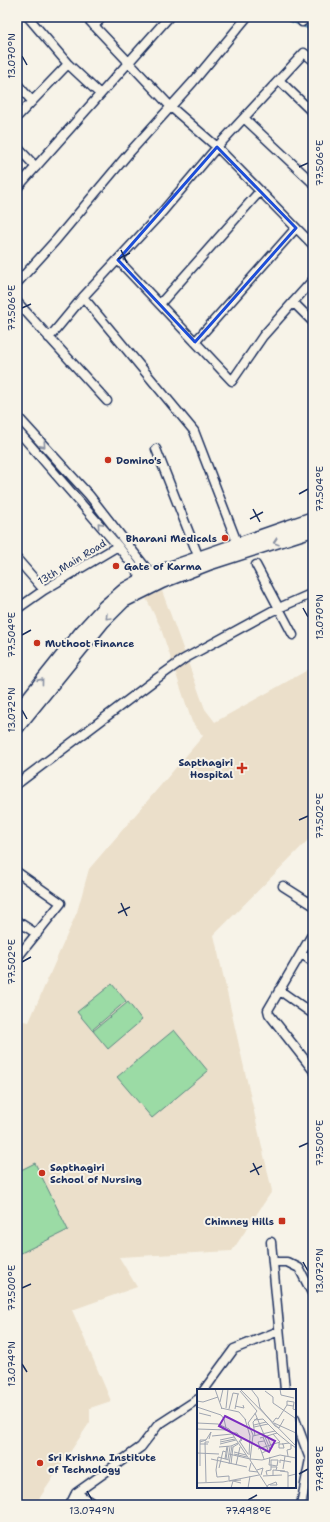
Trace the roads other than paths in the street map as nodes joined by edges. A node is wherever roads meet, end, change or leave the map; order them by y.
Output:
1 (28, 17) edge
2 (86, 17) edge
3 (102, 17) edge
4 (168, 17) edge
5 (247, 17) edge
6 (94, 26) junction
7 (313, 60) edge
8 (128, 62) junction
9 (68, 64) junction
10 (279, 80) junction
11 (17, 84) edge
12 (100, 94) junction
13 (32, 101) junction
14 (171, 107) junction
15 (313, 113) edge
16 (17, 117) edge
17 (244, 118) junction
18 (17, 147) edge
19 (217, 147) junction
20 (36, 167) junction
21 (313, 183) edge
22 (17, 188) edge
23 (260, 191) junction
24 (296, 228) junction
25 (313, 245) edge
26 (118, 260) junction
27 (313, 280) edge
28 (17, 283) edge
29 (83, 297) junction
30 (17, 302) edge
31 (293, 302) junction
32 (160, 304) junction
33 (313, 322) edge
34 (49, 338) junction
35 (195, 342) junction
36 (107, 401) dead end
37 (17, 416) edge
38 (17, 430) edge
39 (156, 449) dead end
40 (313, 518) edge
41 (313, 530) edge
42 (238, 545) junction
43 (118, 546) junction
44 (199, 558) junction
45 (17, 559) edge
46 (256, 565) dead end
47 (150, 582) junction
48 (44, 590) junction
49 (313, 593) edge
50 (17, 609) edge
51 (278, 609) junction
52 (292, 635) dead end
53 (17, 712) edge
54 (17, 728) edge
55 (17, 784) edge
56 (17, 872) edge
57 (282, 886) dead end
58 (313, 905) edge
59 (17, 921) edge
60 (313, 933) edge
61 (37, 934) junction
62 (302, 954) junction
63 (17, 958) edge
64 (313, 962) edge
65 (279, 990) junction
66 (313, 1014) edge
67 (313, 1070) edge
68 (271, 1242) dead end
69 (273, 1262) junction
70 (313, 1295) edge
71 (279, 1331) junction
72 (205, 1389) edge
73 (285, 1389) edge
74 (197, 1400) edge
75 (296, 1422) edge
76 (76, 1493) junction
77 (70, 1505) edge
78 (95, 1505) edge
79 (302, 1505) edge

1 - 9 street
2 - 6 street
3 - 6 street
4 - 8 street
5 - 14 street
6 - 8 street
7 - 10 street
8 - 12 street
8 - 14 street
9 - 12 street
9 - 13 street
10 - 15 street
10 - 17 street
11 - 13 street
12 - 20 street
13 - 16 street
14 - 19 street
14 - 28 street
17 - 19 street
17 - 21 street
18 - 20 street
19 - 23 street
19 - 26 street
20 - 22 street
23 - 24 street
23 - 32 street
24 - 25 street
24 - 35 street
26 - 29 street
26 - 32 street
27 - 31 street
29 - 34 street
29 - 42 street
30 - 34 street
31 - 33 street
31 - 35 street
32 - 35 street
34 - 36 street
37 -> 47 street
43 -> 38 street
39 - 44 street
40 - 42 main road
41 -> 47 main road
42 - 44 main road
43 - 47 street
43 - 48 street, 13th Main Road
44 - 47 main road
45 - 48 street
46 - 51 street
53 -> 47 main road
47 -> 54 main road
48 - 50 street, 13th Main Road
49 - 51 street
51 - 52 street
51 - 55 street
56 - 61 street
57 - 58 street
59 - 61 street
60 - 62 street
61 - 63 street
62 - 64 street
62 - 65 street
65 - 66 street
65 - 67 street
68 - 69 street
69 - 70 street
69 - 71 street
71 - 72 street
71 - 73 street
74 - 76 street
75 - 79 street
76 - 77 street
76 - 78 street

